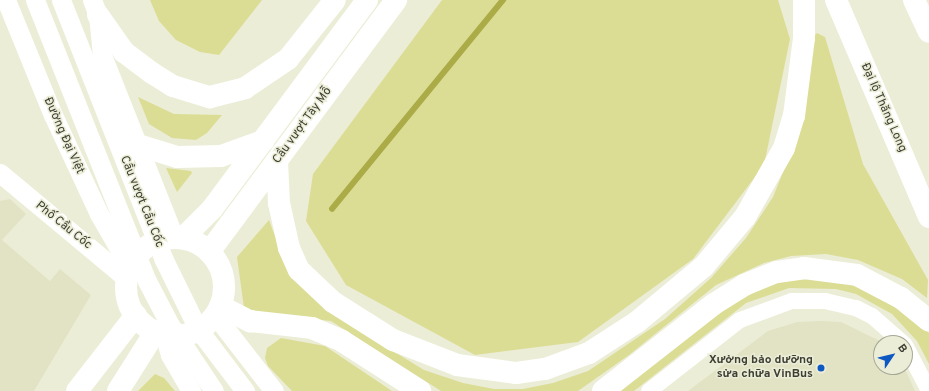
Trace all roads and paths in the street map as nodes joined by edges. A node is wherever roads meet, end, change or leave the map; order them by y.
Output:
1 (6, 0) edge
2 (35, 0) edge
3 (61, 0) edge
4 (335, 0) edge
5 (367, 0) edge
6 (396, 0) edge
7 (804, 0) edge
8 (836, 0) edge
9 (914, 0) edge
10 (95, 8) edge
11 (929, 32) edge
12 (263, 141) junction
13 (138, 145) junction
14 (277, 161) junction
15 (0, 173) edge
16 (929, 217) edge
17 (179, 238) junction
18 (209, 252) junction
19 (128, 274) junction
20 (217, 311) junction
21 (136, 315) junction
22 (929, 321) edge
23 (160, 333) junction
24 (894, 335) edge
25 (913, 361) edge
26 (929, 390) edge
27 (77, 391) edge
28 (118, 391) edge
29 (191, 391) edge
30 (214, 391) edge
31 (244, 391) edge
32 (274, 391) edge
33 (420, 391) edge
34 (603, 391) edge
35 (649, 391) edge

1 - 19 street, Đường Đại Việt
2 - 30 street, Cầu vượt Cầu Cốc
3 - 31 street, Cầu vượt Cầu Cốc
4 - 10 main road
5 - 12 main road, Cầu vượt Tây Mỗ
6 - 14 main road, Cầu vượt Tây Mỗ
7 - 14 main road
8 - 16 main road, Đại lộ Thăng Long
9 - 11 main road
10 - 13 street
12 - 13 main road
12 - 17 main road, Cầu vượt Tây Mỗ
13 - 17 street
14 - 18 main road, Cầu vượt Tây Mỗ
15 - 19 street, Phố Cầu Cốc
17 - 18 main road
17 - 19 main road
18 - 20 main road
19 - 21 main road
20 - 23 main road
20 - 32 street
20 - 33 main road
21 - 23 main road
21 - 27 main road
22 - 34 main road
23 - 28 main road
23 - 29 street
24 - 35 street
25 - 26 street

